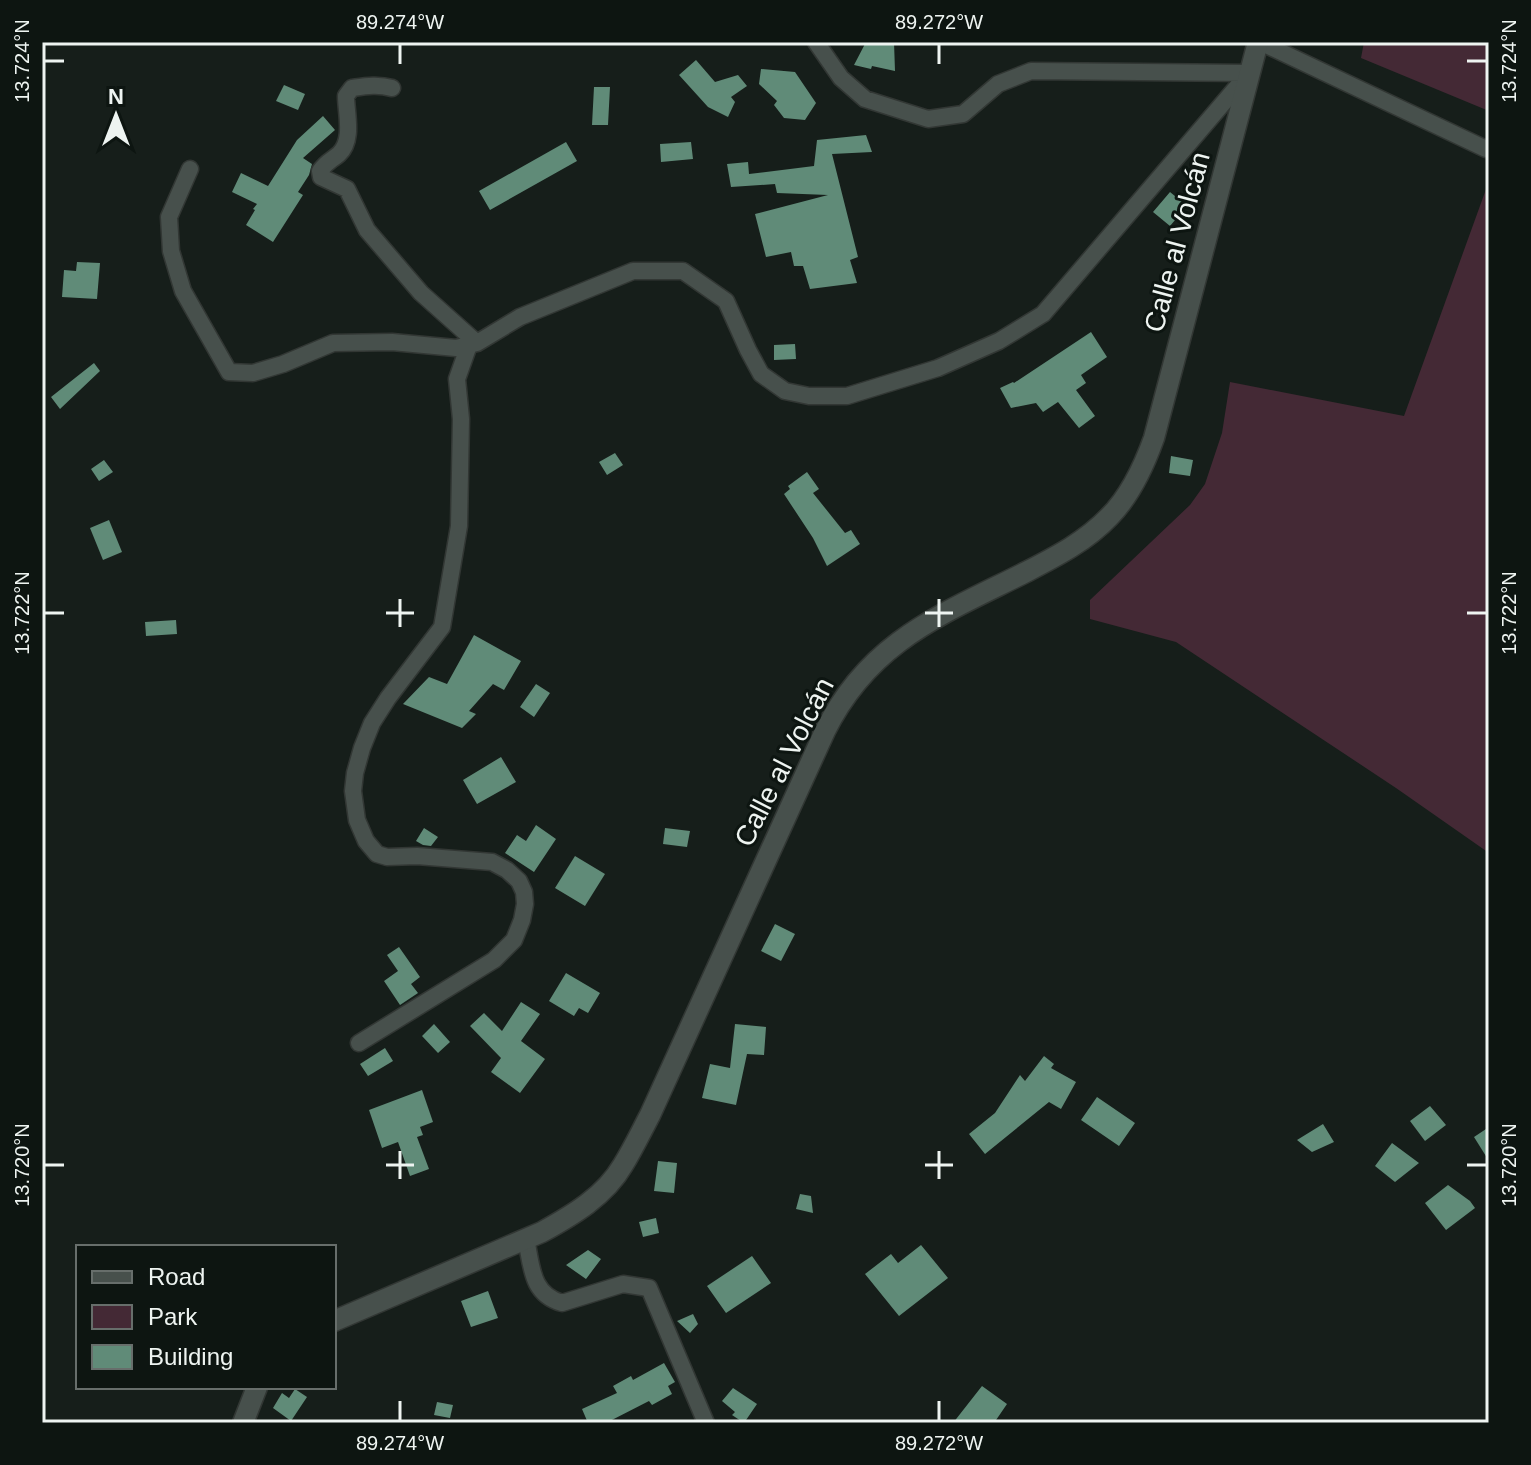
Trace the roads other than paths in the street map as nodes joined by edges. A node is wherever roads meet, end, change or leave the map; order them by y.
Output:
1 (816, 42) edge
2 (1259, 42) edge
3 (1249, 73) junction
4 (392, 88) dead end
5 (1486, 149) dead end
6 (190, 169) dead end
7 (473, 344) junction
8 (359, 1043) dead end
9 (526, 1239) junction
10 (336, 1320) edge
11 (256, 1389) edge
12 (243, 1423) edge
13 (706, 1423) edge

1 - 3 street
2 - 3 street, Calle al Volcán
2 - 5 street
3 - 7 street
3 - 9 street, Calle al Volcán
4 - 7 street
6 - 7 street
7 - 8 street
9 - 10 street, Calle al Volcán
9 - 13 street
11 - 12 street

